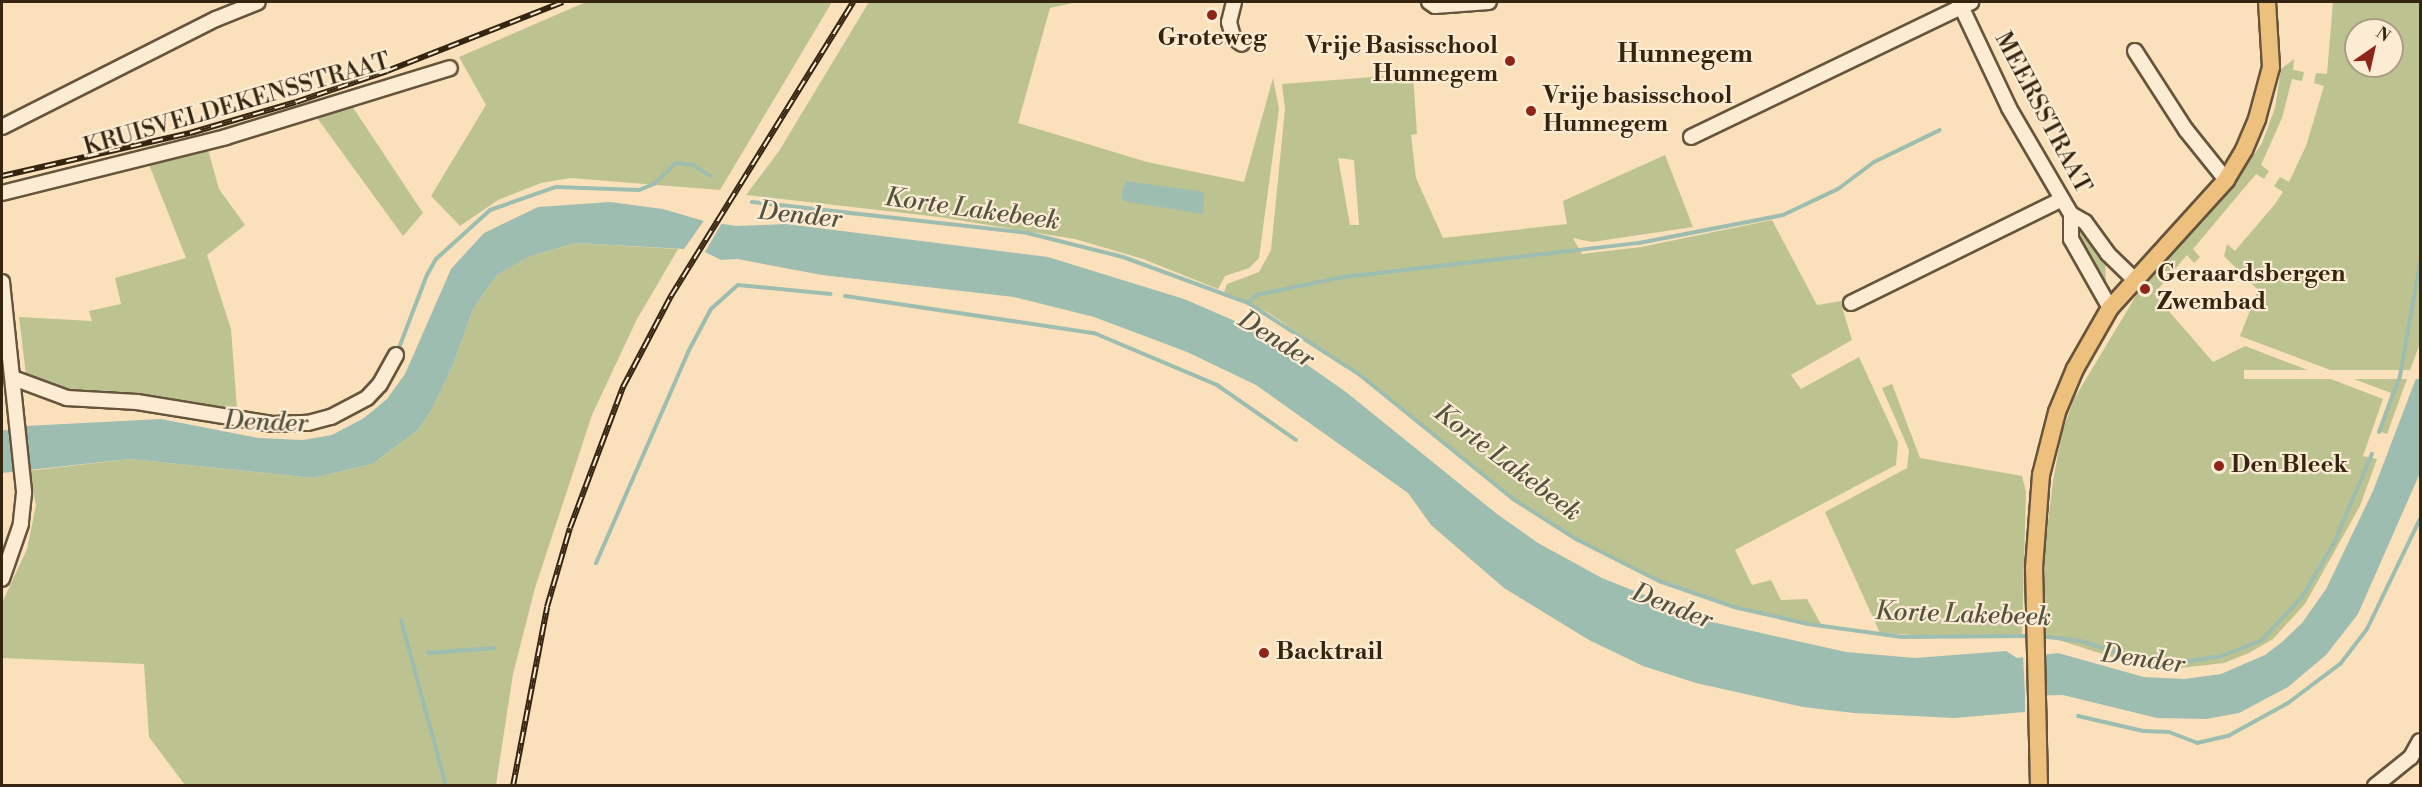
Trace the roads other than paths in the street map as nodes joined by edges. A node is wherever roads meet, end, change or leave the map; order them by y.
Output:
1 (258, 2) edge
2 (1234, 2) edge
3 (1489, 2) edge
4 (2267, 2) edge
5 (1430, 3) edge
6 (1964, 3) edge
7 (1242, 44) dead end
8 (2135, 51) dead end
9 (450, 68) dead end
10 (2, 127) edge
11 (1691, 137) dead end
12 (2226, 180) junction
13 (2, 193) edge
14 (2062, 199) junction
15 (2071, 214) junction
16 (2134, 279) junction
17 (2, 282) edge
18 (1851, 303) dead end
19 (2110, 308) junction
20 (396, 355) dead end
21 (13, 378) junction
22 (2, 579) edge
23 (2421, 741) edge
24 (2416, 762) edge
25 (2039, 786) edge
26 (2375, 786) edge

1 - 10 street
2 - 7 street
3 - 5 street
4 - 12 main road
6 - 11 street
6 - 14 street, MEERSSTRAAT
8 - 12 street
9 - 13 street, KRUISVELDEKENSSTRAAT
12 - 16 main road
14 - 15 street, MEERSSTRAAT
14 - 18 street
15 - 16 street, MEERSSTRAAT
15 - 19 street, MEERSSTRAAT
16 - 19 main road
17 - 21 street
19 - 25 main road
20 - 21 street
21 - 22 street
23 - 24 street
24 - 26 street

